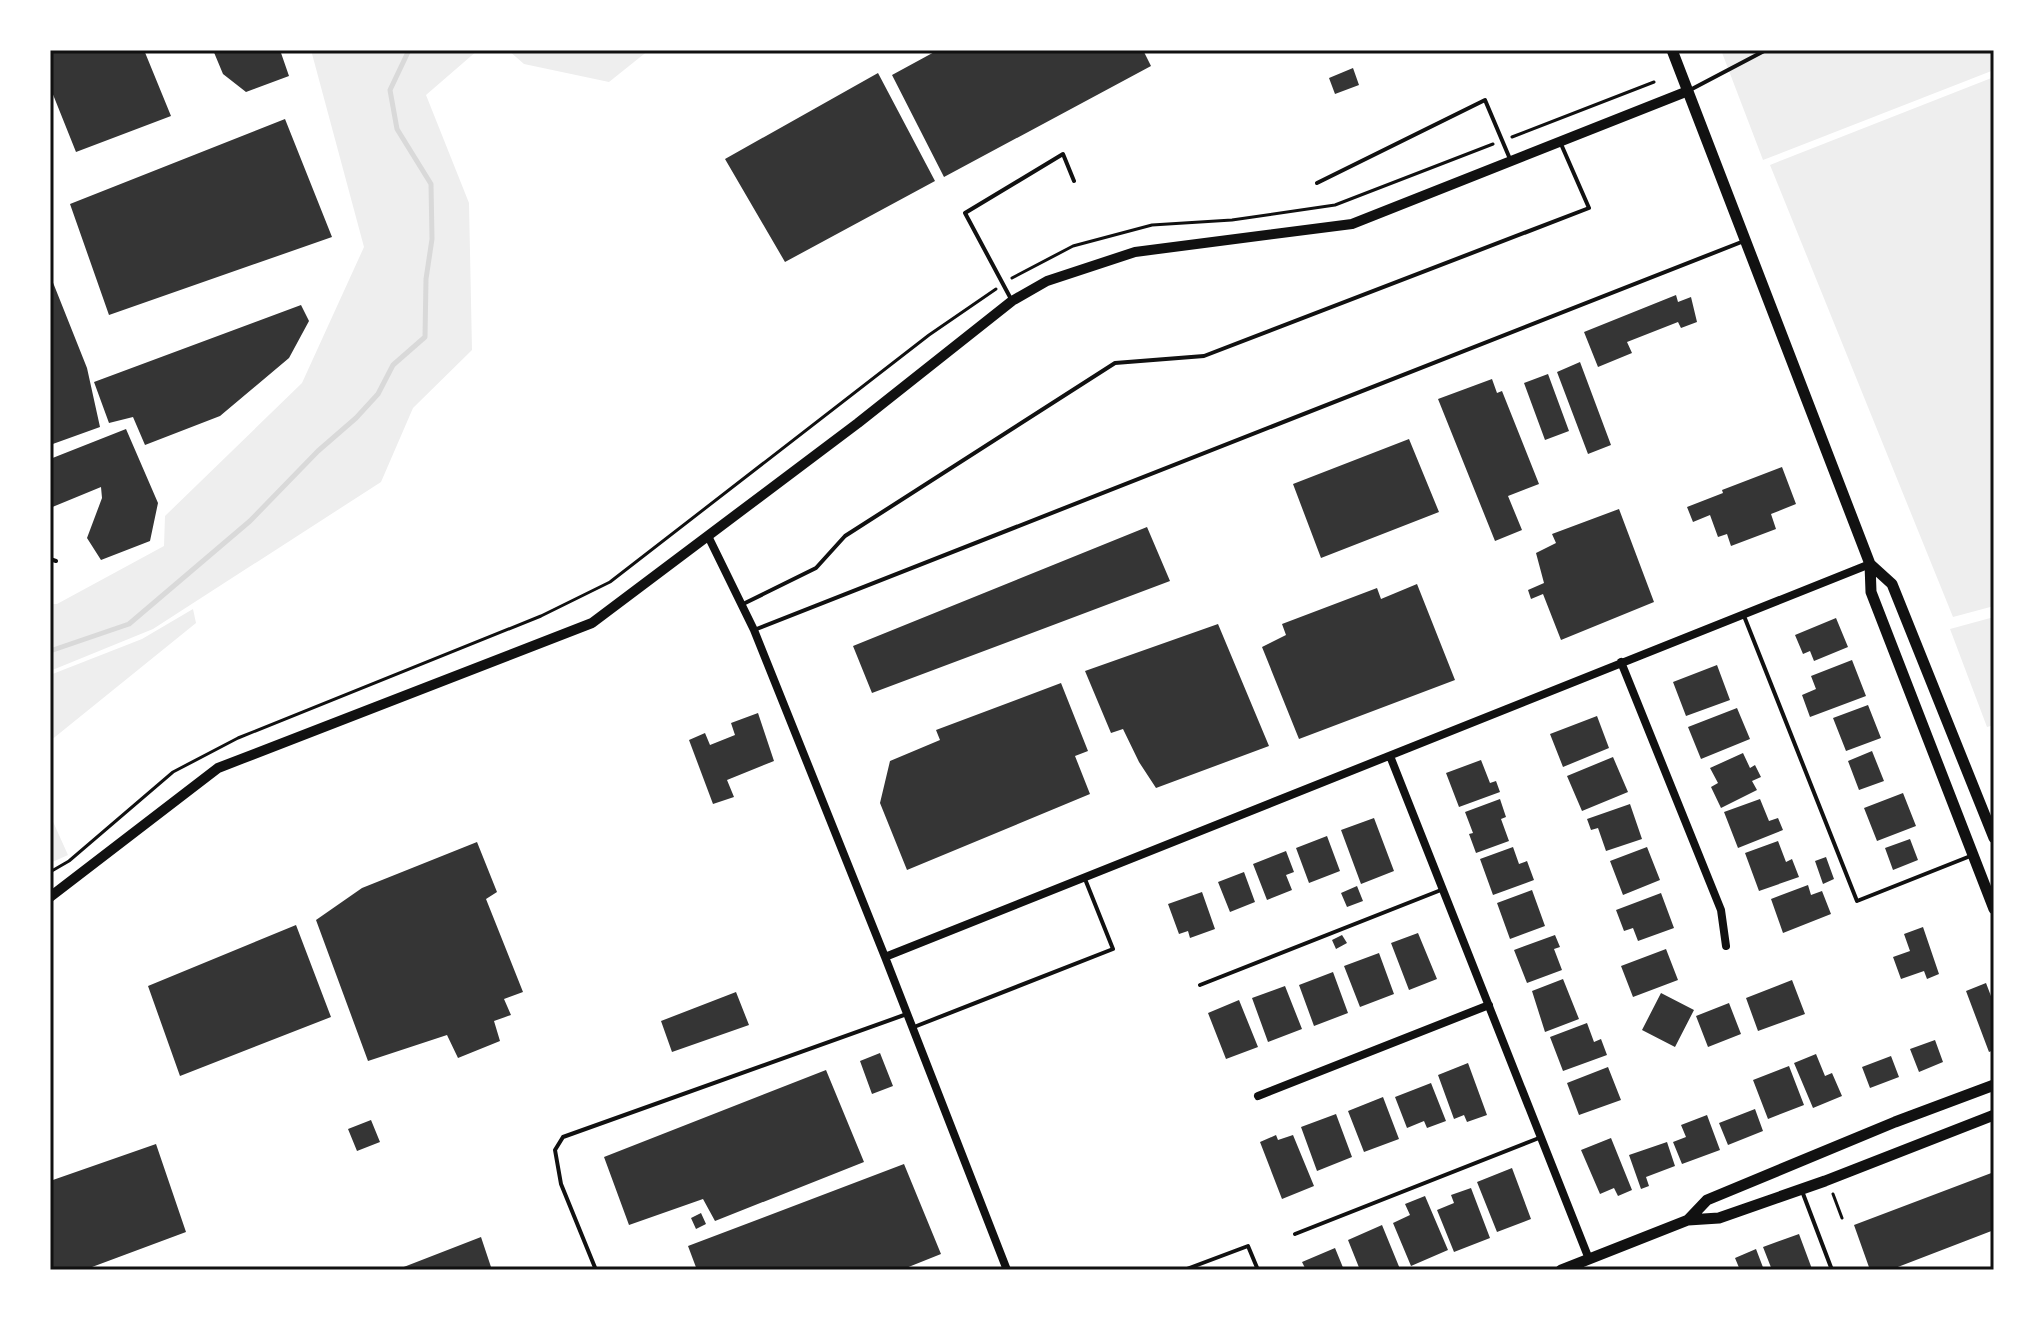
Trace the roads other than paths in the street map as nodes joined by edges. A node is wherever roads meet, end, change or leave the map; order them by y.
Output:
1 (1672, 50) edge
2 (1766, 50) edge
3 (1688, 91) junction
4 (1560, 142) junction
5 (1510, 161) junction
6 (1074, 181) dead end
7 (1317, 183) dead end
8 (1746, 240) junction
9 (1012, 301) junction
10 (708, 536) junction
11 (1870, 564) junction
12 (741, 605) junction
13 (1743, 614) junction
14 (754, 630) junction
15 (1621, 662) junction
16 (1390, 756) junction
17 (1991, 820) edge
18 (1994, 838) edge
19 (1973, 855) junction
20 (1085, 879) junction
21 (1443, 889) junction
22 (50, 897) edge
23 (1994, 909) edge
24 (1726, 946) dead end
25 (885, 957) junction
26 (1200, 985) dead end
27 (1489, 1005) junction
28 (907, 1014) junction
29 (912, 1028) junction
30 (1994, 1085) edge
31 (1258, 1096) dead end
32 (1994, 1115) edge
33 (1541, 1137) junction
34 (1801, 1188) junction
35 (1688, 1220) junction
36 (1295, 1234) dead end
37 (1589, 1259) junction
38 (596, 1270) edge
39 (1007, 1270) edge
40 (1184, 1270) edge
41 (1258, 1270) edge
42 (1561, 1270) edge
43 (1832, 1270) edge

1 - 3 main road
2 - 3 lane
3 - 4 street
3 - 8 main road
4 - 5 street
4 - 12 lane
5 - 7 lane
5 - 9 street
6 - 9 lane
8 - 11 main road
8 - 14 lane
9 - 10 street
10 - 12 street
10 - 22 street
11 - 13 street
11 - 17 main road
11 - 19 main road
12 - 14 street
13 - 15 street
13 - 19 lane
14 - 25 street
15 - 16 street
15 - 24 street
16 - 20 street
16 - 21 street
17 - 18 main road
19 - 23 main road
20 - 25 street
20 - 29 lane
21 - 26 lane
21 - 27 street
25 - 28 street
27 - 31 street
27 - 33 street
28 - 29 street
28 - 38 lane
29 - 39 street
30 - 35 main road
32 - 34 main road
33 - 36 lane
33 - 37 street
34 - 35 main road
34 - 43 lane
35 - 37 main road
37 - 42 main road
40 - 41 lane

